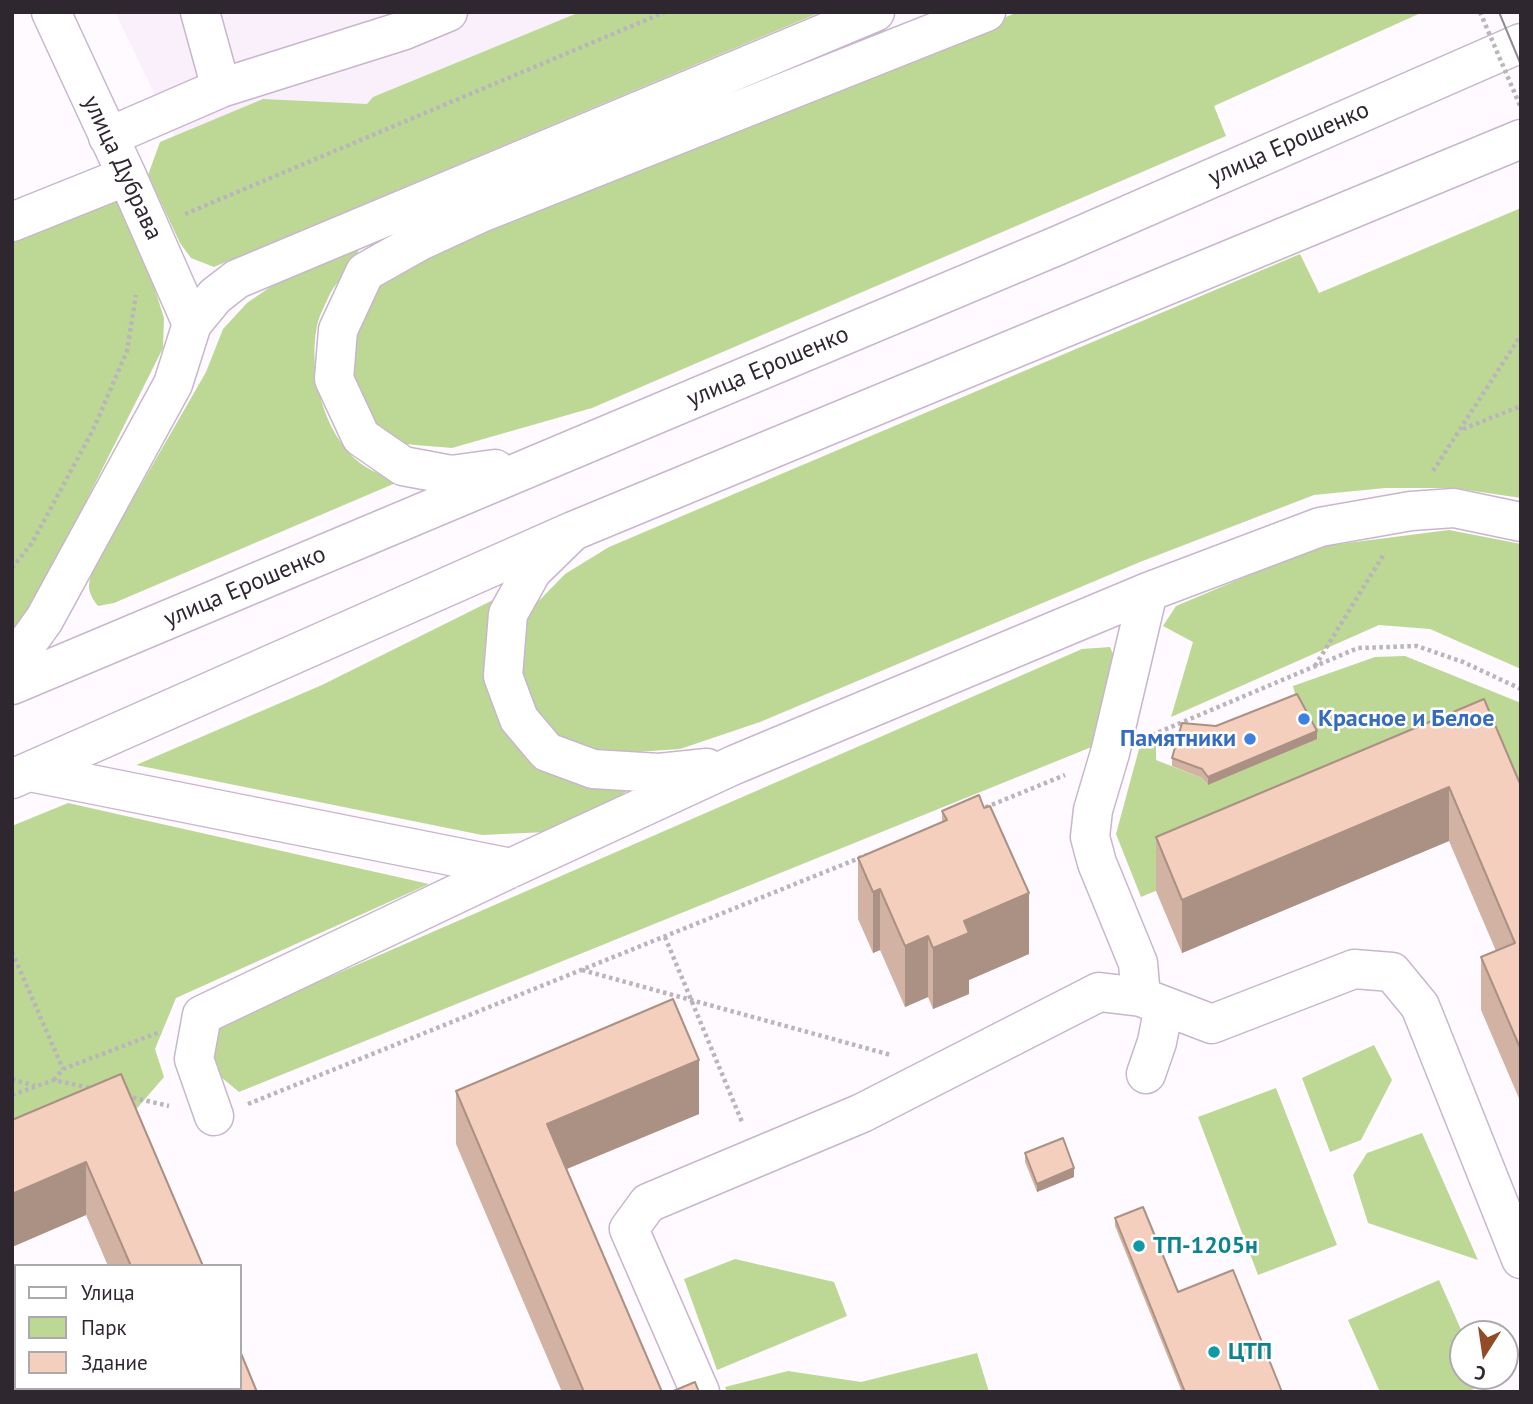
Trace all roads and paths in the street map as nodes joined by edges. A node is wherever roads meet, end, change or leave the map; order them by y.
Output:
1 (51, 12) edge
2 (200, 12) edge
3 (448, 12) edge
4 (875, 12) edge
5 (986, 12) edge
6 (1480, 12) edge
7 (1521, 43) edge
8 (221, 88) junction
9 (1521, 108) edge
10 (108, 137) junction
11 (1521, 139) edge
12 (127, 176) junction
13 (12, 222) edge
14 (192, 324) junction
15 (1521, 406) edge
16 (1462, 429) dead end
17 (542, 462) junction
18 (1521, 522) edge
19 (573, 531) junction
20 (1148, 592) junction
21 (12, 664) edge
22 (12, 685) edge
23 (1521, 689) edge
24 (1110, 753) junction
25 (734, 765) junction
26 (21, 775) edge
27 (970, 814) edge
28 (868, 855) edge
29 (511, 868) junction
30 (665, 936) junction
31 (12, 952) edge
32 (15, 965) edge
33 (581, 970) junction
34 (691, 1000) junction
35 (1152, 1001) junction
36 (202, 1015) junction
37 (901, 1058) dead end
38 (63, 1069) junction
39 (1146, 1074) dead end
40 (12, 1079) edge
41 (54, 1080) junction
42 (36, 1086) junction
43 (107, 1092) edge
44 (12, 1095) edge
45 (121, 1095) edge
46 (214, 1116) junction
47 (746, 1133) dead end
48 (1521, 1259) edge
49 (700, 1392) edge

1 - 10 main road, улица Дубрава
2 - 8 main road
3 - 8 main road
4 - 14 main road
5 - 17 main road
6 - 9 path, bridge
7 - 17 main road, улица Ерошенко
8 - 10 main road
10 - 12 main road, улица Дубрава
11 - 19 main road
12 - 13 main road
12 - 14 main road, улица Дубрава
14 - 21 main road
15 - 16 path
17 - 22 main road, улица Ерошенко
18 - 20 main road
19 - 25 main road
19 - 26 main road
20 - 24 main road
20 - 25 main road
23 - 24 path
24 - 27 path
24 - 35 main road
25 - 29 main road
26 - 29 main road
28 - 30 path
29 - 36 main road
30 - 33 path
30 - 34 path
31 - 32 path
32 - 38 path
33 - 34 path
33 - 46 path
34 - 37 path
34 - 47 path
35 - 39 main road
35 - 48 main road
35 - 49 main road
36 - 38 path
36 - 46 main road
38 - 41 path
40 - 42 path
41 - 42 path
41 - 43 path
42 - 44 path
45 - 46 path

